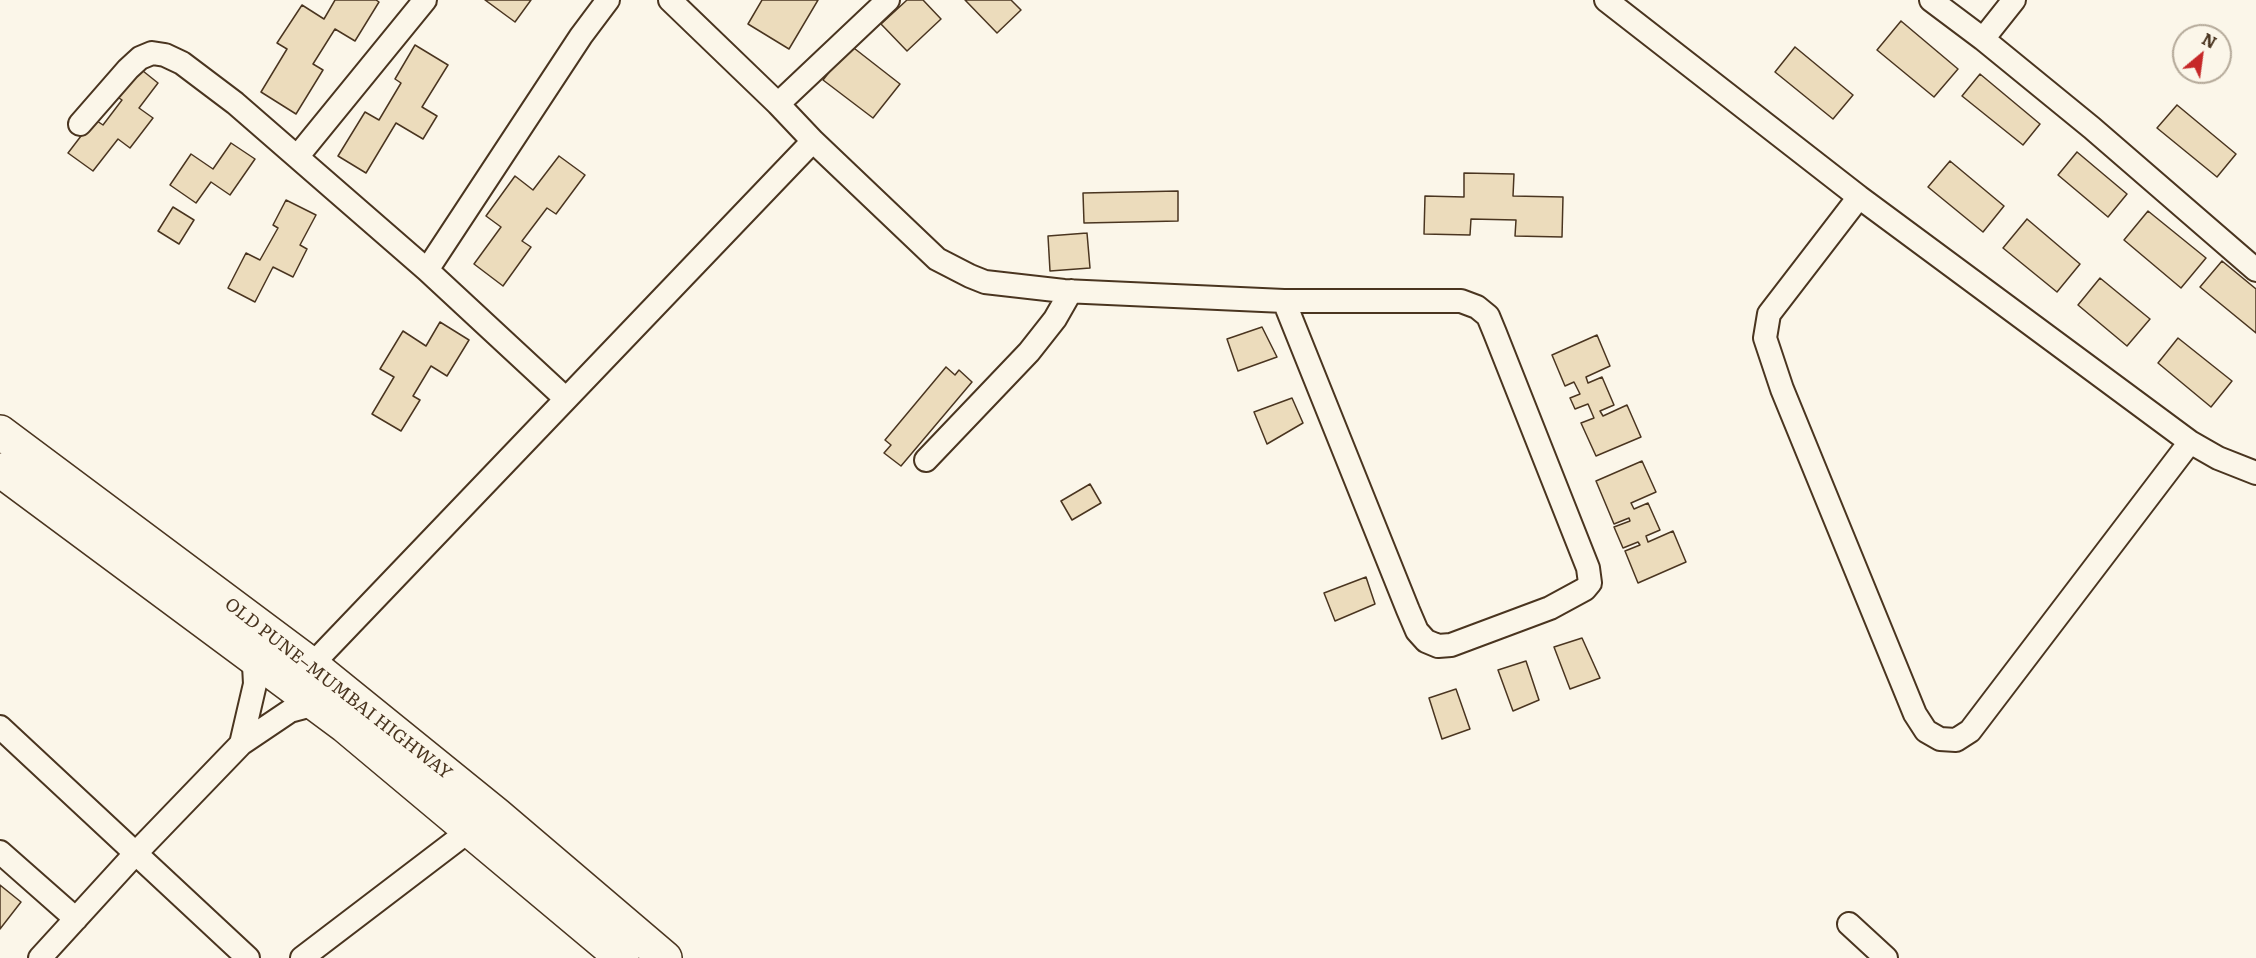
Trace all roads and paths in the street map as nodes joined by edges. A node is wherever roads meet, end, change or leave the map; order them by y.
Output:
1 (425, 0) edge
2 (608, 0) edge
3 (670, 0) edge
4 (888, 0) edge
5 (1606, 0) edge
6 (1931, 0) edge
7 (2014, 0) edge
8 (1983, 39) junction
9 (778, 104) junction
10 (80, 124) dead end
11 (813, 141) junction
12 (297, 158) junction
13 (1859, 197) junction
14 (427, 270) junction
15 (2256, 270) edge
16 (1071, 291) junction
17 (1284, 301) junction
18 (565, 398) junction
19 (0, 432) edge
20 (2190, 442) junction
21 (926, 460) dead end
22 (0, 470) edge
23 (2256, 473) edge
24 (247, 652) junction
25 (307, 685) junction
26 (0, 727) edge
27 (241, 744) junction
28 (470, 830) junction
29 (0, 852) edge
30 (135, 854) junction
31 (76, 919) junction
32 (1849, 924) dead end
33 (40, 958) edge
34 (248, 958) edge
35 (302, 958) edge
36 (622, 958) edge
37 (665, 958) edge
38 (1886, 958) edge

1 - 12 lane
2 - 14 lane
3 - 9 lane
4 - 9 lane
5 - 13 lane
6 - 8 lane
7 - 8 lane
8 - 15 lane
9 - 11 lane
10 - 12 lane
11 - 16 lane
11 - 18 lane
12 - 14 lane
13 - 20 lane
13 - 20 lane
14 - 18 lane
16 - 17 lane
16 - 21 lane
17 - 17 lane
18 - 25 lane
19 - 25 highway, OLD PUNE–MUMBAI HIGHWAY
20 - 23 lane
22 - 24 highway, OLD PUNE–MUMBAI HIGHWAY
24 - 25 highway, OLD PUNE–MUMBAI HIGHWAY
24 - 27 lane
25 - 27 lane
25 - 28 highway, OLD PUNE–MUMBAI HIGHWAY
25 - 37 highway, OLD PUNE–MUMBAI HIGHWAY
26 - 30 lane
27 - 30 lane
28 - 35 lane
28 - 36 highway, OLD PUNE–MUMBAI HIGHWAY
29 - 31 lane
30 - 31 lane
30 - 34 lane
31 - 33 lane
32 - 38 lane

